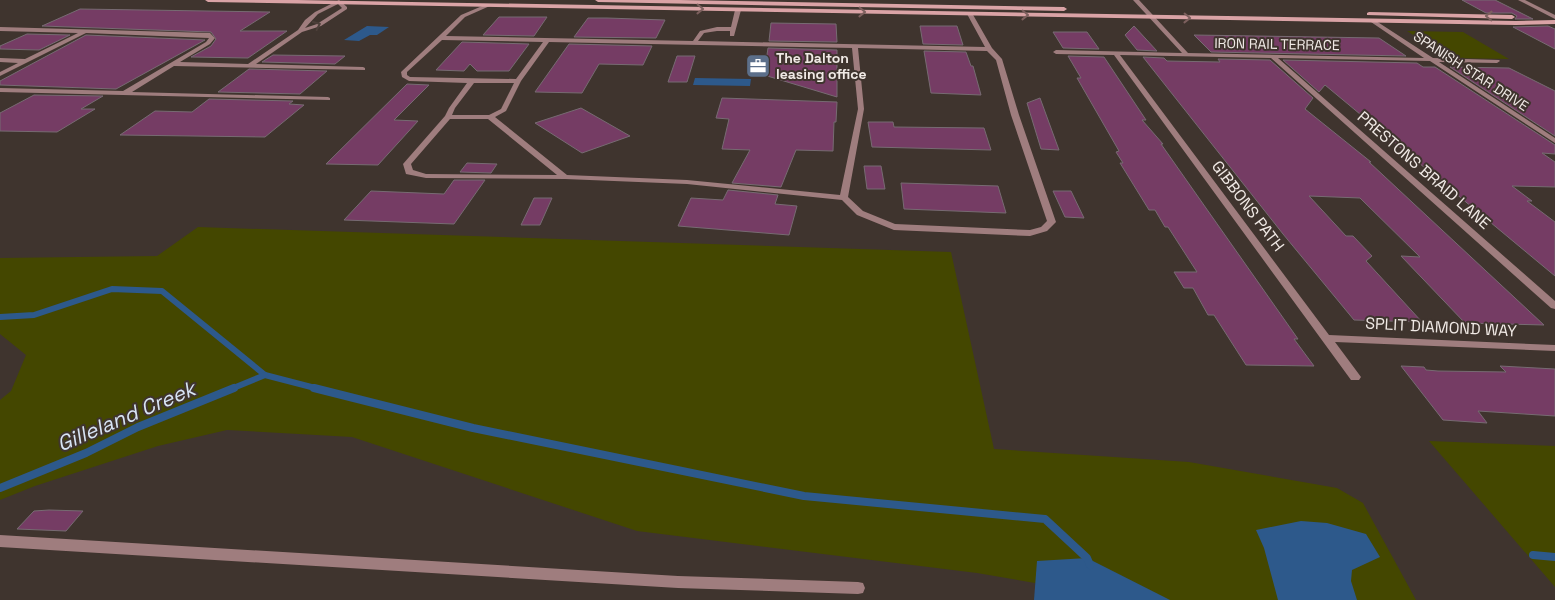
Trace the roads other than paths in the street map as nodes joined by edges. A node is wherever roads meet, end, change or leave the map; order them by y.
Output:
1 (208, 0) edge
2 (598, 0) edge
3 (1136, 0) edge
4 (1521, 0) edge
5 (341, 1) edge
6 (738, 1) edge
7 (489, 5) junction
8 (738, 10) junction
9 (1146, 10) junction
10 (970, 14) junction
11 (1153, 18) junction
12 (1555, 20) edge
13 (1373, 21) junction
14 (0, 29) edge
15 (733, 29) junction
16 (300, 31) junction
17 (85, 32) junction
18 (441, 38) junction
19 (547, 40) junction
20 (695, 42) junction
21 (730, 43) junction
22 (855, 46) junction
23 (989, 49) junction
24 (1056, 52) dead end
25 (1116, 54) junction
26 (1187, 55) junction
27 (1273, 57) junction
28 (0, 60) edge
29 (1432, 60) junction
30 (26, 61) junction
31 (1497, 61) dead end
32 (174, 64) junction
33 (251, 65) junction
34 (363, 68) dead end
35 (0, 74) edge
36 (472, 81) junction
37 (518, 81) junction
38 (0, 90) edge
39 (125, 93) junction
40 (328, 99) dead end
41 (448, 117) junction
42 (490, 117) junction
43 (1555, 141) edge
44 (565, 178) junction
45 (844, 198) junction
46 (1555, 306) edge
47 (1326, 338) junction
48 (1555, 348) edge
49 (1355, 377) dead end
50 (0, 541) edge
51 (858, 588) dead end

1 - 5 main road
2 - 6 main road
3 - 9 street
4 - 12 street
5 - 7 main road
5 - 16 street
16 -> 5 street
6 - 8 street
6 - 9 main road
7 -> 8 main road
7 - 18 street
8 -> 10 main road
8 - 15 street
9 - 11 street
12 -> 9 main road
10 -> 11 main road
10 - 23 street
11 -> 13 main road
11 - 26 street
12 - 13 main road
13 - 29 street, SPANISH STAR DRIVE
14 - 17 street
15 - 20 street
15 - 21 street
16 - 33 street
17 - 30 street
17 - 32 street
18 - 19 street
18 - 36 street
19 - 20 street
19 - 37 street
20 - 21 street
21 - 22 street
22 - 23 street
22 - 45 street
23 - 45 street
24 - 25 street, IRON RAIL TERRACE
25 - 26 street, IRON RAIL TERRACE
25 - 47 street, GIBBONS PATH
26 - 27 street, IRON RAIL TERRACE
27 - 29 street, IRON RAIL TERRACE
27 - 46 street, PRESTONS BRAID LANE
28 - 30 street
29 - 31 street, IRON RAIL TERRACE
29 - 43 street, SPANISH STAR DRIVE
30 - 35 street
32 - 33 street
32 - 39 street
33 - 34 street
36 - 37 street
36 - 41 street
37 - 42 street
38 - 39 street
39 - 40 street
41 - 42 street
41 - 44 street
42 - 44 street
44 - 45 street
47 - 48 street, SPLIT DIAMOND WAY
47 - 49 street, GIBBONS PATH
50 - 51 street

